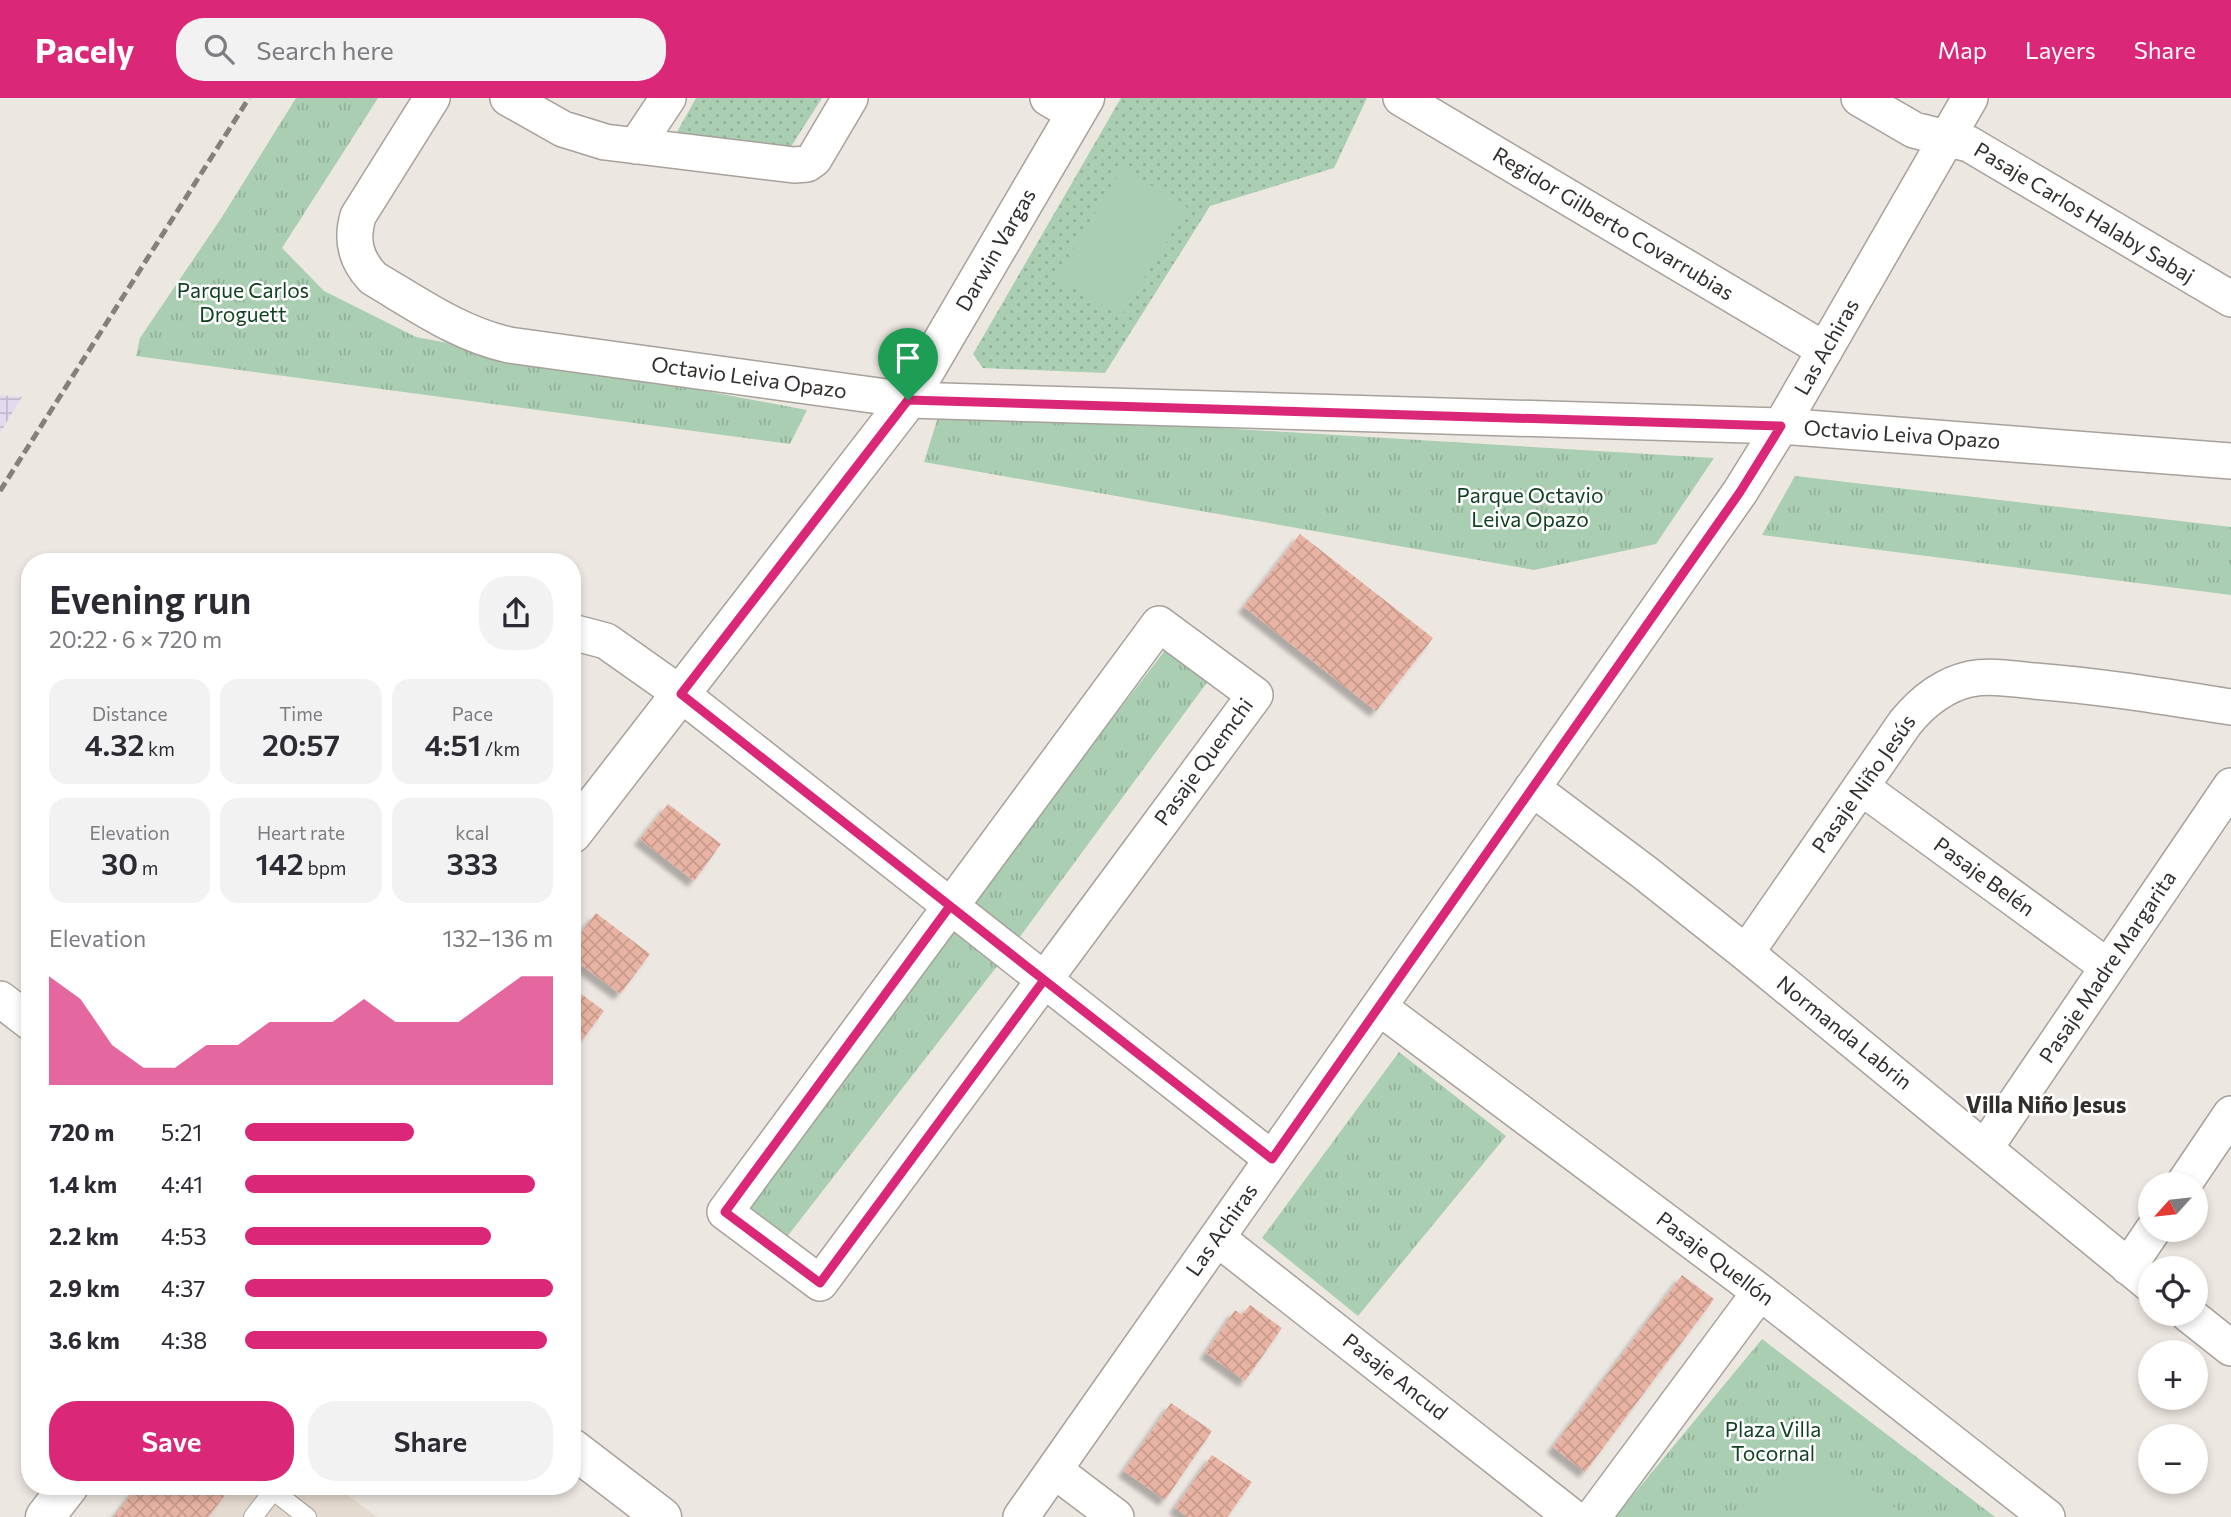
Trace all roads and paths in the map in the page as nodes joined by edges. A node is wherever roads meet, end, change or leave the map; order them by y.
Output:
1 (432, 98) edge
2 (508, 98) edge
3 (668, 98) edge
4 (850, 98) edge
5 (1401, 98) edge
6 (1859, 98) edge
7 (1970, 98) edge
8 (1069, 103) edge
9 (1947, 139) junction
10 (636, 146) junction
11 (2231, 299) edge
12 (1825, 350) junction
13 (908, 400) junction
14 (1781, 426) junction
15 (2227, 452) edge
16 (581, 634) edge
17 (681, 694) junction
18 (2231, 707) edge
19 (2231, 786) edge
20 (1861, 787) junction
21 (1532, 788) junction
22 (581, 822) edge
23 (950, 906) junction
24 (1746, 953) junction
25 (2108, 967) junction
26 (1044, 980) junction
27 (0, 999) edge
28 (1379, 1007) junction
29 (21, 1016) edge
30 (2231, 1114) edge
31 (1985, 1148) junction
32 (1272, 1159) junction
33 (2192, 1172) edge
34 (1217, 1238) junction
35 (2138, 1275) edge
36 (1760, 1292) junction
37 (2203, 1326) edge
38 (2231, 1348) edge
39 (581, 1455) edge
40 (1054, 1470) junction
41 (62, 1495) edge
42 (266, 1495) edge
43 (279, 1495) edge
44 (45, 1517) edge
45 (253, 1517) edge
46 (307, 1517) edge
47 (662, 1517) edge
48 (1021, 1517) edge
49 (1116, 1517) edge
50 (1572, 1517) edge
51 (1593, 1517) edge
52 (2047, 1517) edge

1 - 13 street, Octavio Leiva Opazo
2 - 10 street
3 - 10 street
4 - 10 street
5 - 12 street, Regidor Gilberto Covarrubias
6 - 9 street, Pasaje Carlos Halaby Sabaj
7 - 9 street, Las Achiras
8 - 13 street, Darwin Vargas
9 - 11 street, Pasaje Carlos Halaby Sabaj
9 - 12 street, Las Achiras
12 - 14 street, Las Achiras
13 - 14 street, Octavio Leiva Opazo
13 - 17 street, Darwin Vargas
14 - 15 street, Octavio Leiva Opazo
14 - 21 street, Las Achiras
16 - 17 street
17 - 22 street, Darwin Vargas
17 - 23 street
18 - 20 street, Pasaje Niño Jesús
19 - 25 street, Pasaje Madre Margarita
20 - 24 street, Pasaje Niño Jesús
20 - 25 street, Pasaje Belén
21 - 24 street, Normanda Labrin
21 - 28 street, Las Achiras
23 - 26 street
23 - 26 street, Pasaje Quemchi
23 - 26 street, Pasaje Quemchi
24 - 31 street, Normanda Labrin
25 - 31 street, Pasaje Madre Margarita
26 - 32 street
27 - 29 street
28 - 32 street, Las Achiras
28 - 36 street, Pasaje Quellón
30 - 33 street
31 - 35 street, Normanda Labrin
32 - 34 street, Las Achiras
34 - 40 street, Las Achiras
34 - 50 street, Pasaje Ancud
36 - 51 street
36 - 52 street, Pasaje Quellón
37 - 38 street
39 - 47 street
40 - 48 street, Las Achiras
40 - 49 street
41 - 44 street
42 - 45 lane
43 - 46 lane

